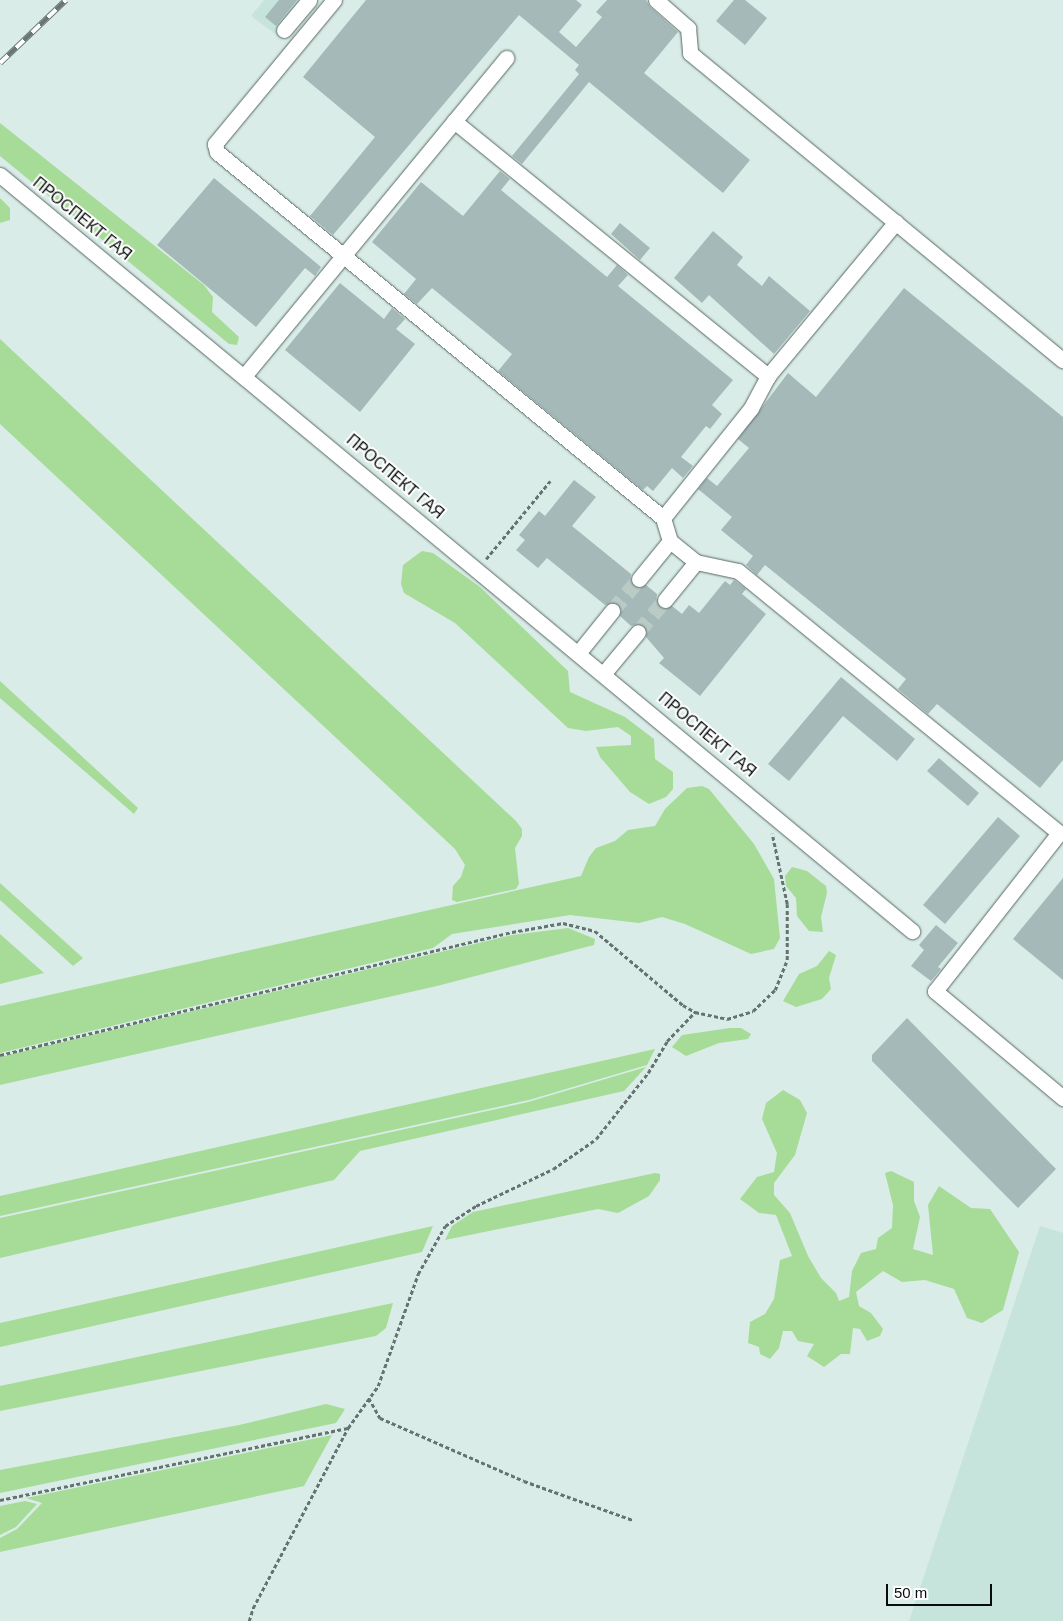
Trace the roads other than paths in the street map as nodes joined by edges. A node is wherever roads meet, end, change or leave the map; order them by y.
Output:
1 (309, 0) edge
2 (334, 0) edge
3 (656, 0) edge
4 (284, 30) dead end
5 (506, 58) dead end
6 (454, 121) junction
7 (0, 174) edge
8 (896, 222) junction
9 (343, 256) junction
10 (1063, 360) edge
11 (245, 375) junction
12 (768, 376) junction
13 (663, 518) junction
14 (670, 541) junction
15 (696, 562) junction
16 (639, 579) tunnel mouth
17 (665, 600) tunnel mouth
18 (612, 611) tunnel mouth
19 (638, 632) tunnel mouth
20 (579, 652) junction
21 (604, 673) junction
22 (912, 931) dead end
23 (1063, 1098) edge

1 - 4 street
2 - 9 street
3 - 8 street
5 - 6 street
6 - 9 street
6 - 12 street
7 - 11 street, ПРОСПЕКТ ГАЯ
8 - 10 street
8 - 12 street
9 - 11 street
9 - 13 street
11 - 20 street, ПРОСПЕКТ ГАЯ
12 - 13 street
13 - 14 street
14 - 15 street
14 - 16 street
15 - 17 street
15 - 23 street
18 - 20 street
19 - 21 street
20 - 21 street, ПРОСПЕКТ ГАЯ
21 - 22 street, ПРОСПЕКТ ГАЯ

